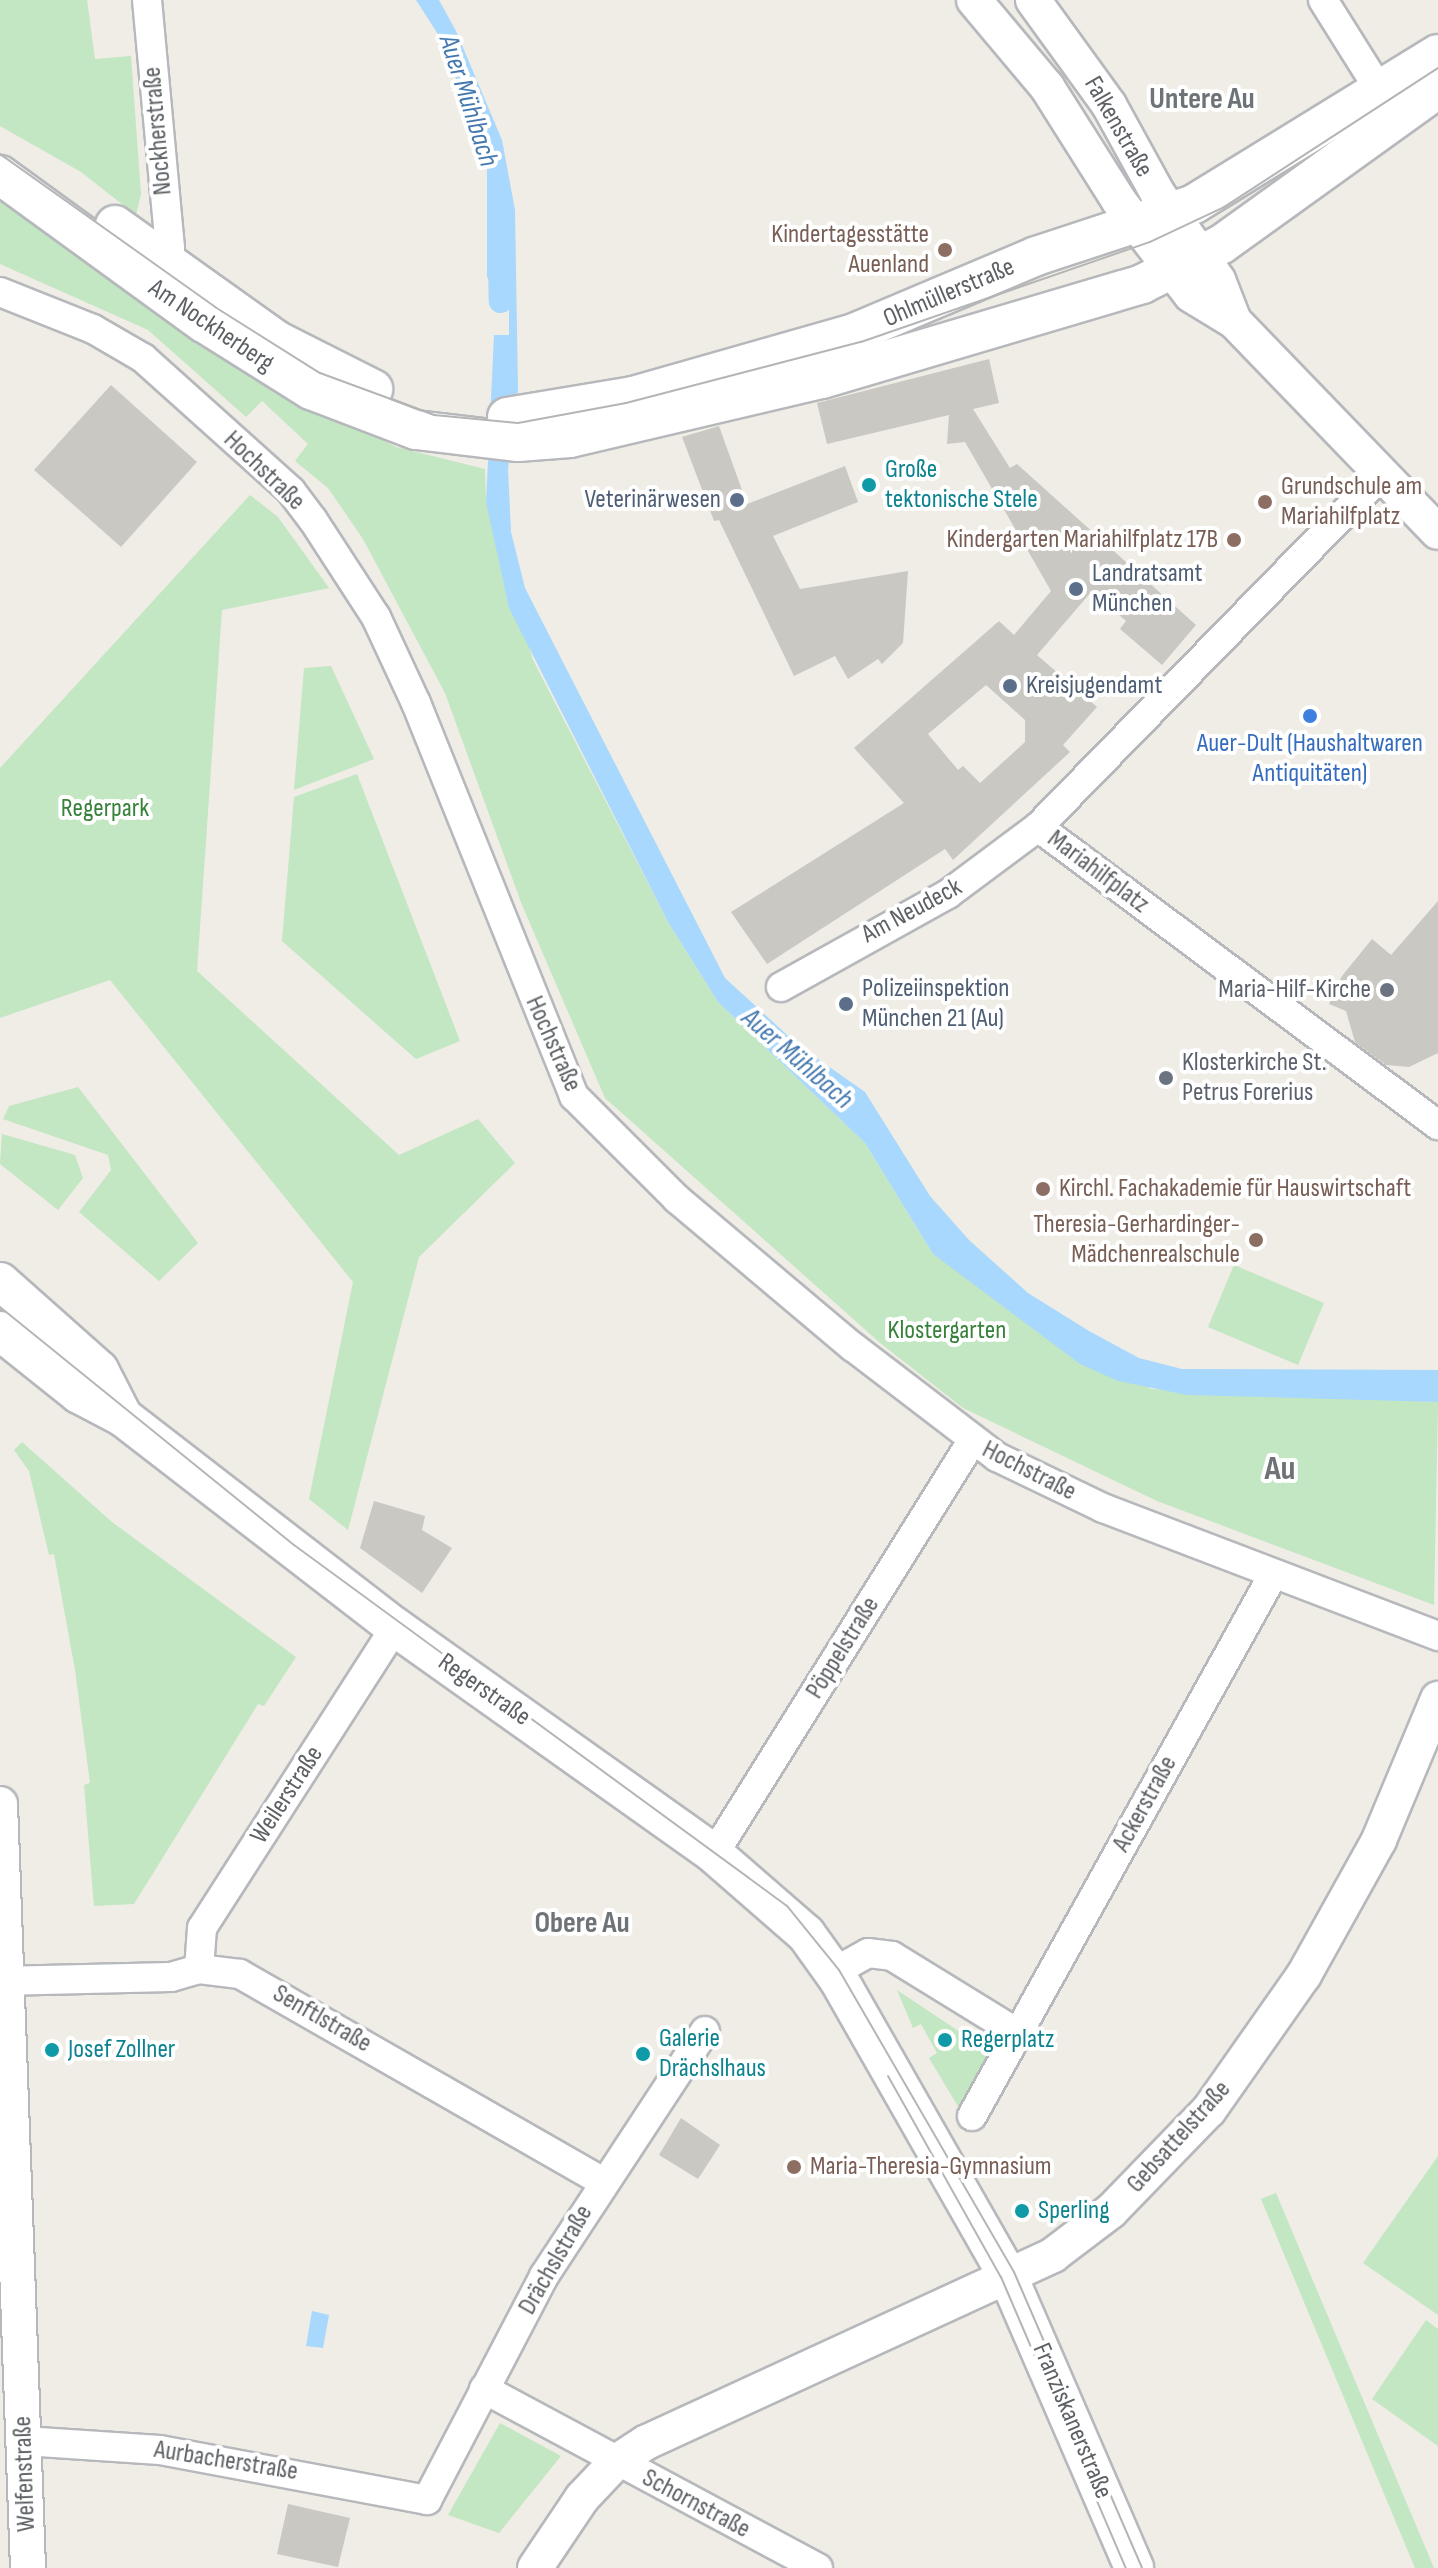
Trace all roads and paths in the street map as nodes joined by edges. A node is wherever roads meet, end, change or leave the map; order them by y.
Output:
1 (147, 0) edge
2 (974, 0) edge
3 (1033, 0) edge
4 (1323, 0) edge
5 (1438, 54) edge
6 (1438, 89) edge
7 (1380, 91) junction
8 (0, 150) edge
9 (0, 175) edge
10 (1153, 217) junction
11 (162, 259) junction
12 (1186, 264) junction
13 (0, 292) edge
14 (423, 405) joint
15 (444, 436) joint
16 (1382, 474) junction
17 (1438, 532) edge
18 (1038, 827) junction
19 (781, 987) dead end
20 (1438, 1125) edge
21 (0, 1282) edge
22 (0, 1331) edge
23 (123, 1417) junction
24 (971, 1442) junction
25 (1273, 1575) junction
26 (395, 1627) junction
27 (1438, 1636) edge
28 (1438, 1699) edge
29 (0, 1804) edge
30 (714, 1854) junction
31 (199, 1969) junction
32 (834, 1972) junction
33 (4, 1986) edge
34 (705, 2031) dead end
35 (1017, 2033) junction
36 (972, 2116) dead end
37 (603, 2182) junction
38 (1007, 2274) junction
39 (484, 2389) junction
40 (24, 2441) junction
41 (616, 2462) junction
42 (426, 2498) joint
43 (28, 2568) edge
44 (535, 2568) edge
45 (818, 2568) edge
46 (1134, 2568) edge

1 - 11 street, Nockherstraße
2 - 10 street, Falkenstraße
3 - 10 street, Falkenstraße
4 - 7 street
5 - 7 main road, Ohlmüllerstraße
6 - 12 main road, Ohlmüllerstraße
7 - 10 main road, Ohlmüllerstraße
8 - 11 main road, Am Nockherberg
9 - 15 main road, Am Nockherberg
10 - 12 street
10 - 14 main road, Ohlmüllerstraße
11 - 14 main road, Am Nockherberg
12 - 15 main road, Ohlmüllerstraße
12 - 16 street
13 - 24 street, Hochstraße
16 - 17 street
16 - 18 street, Mariahilfplatz
18 - 19 street, Am Neudeck
18 - 20 street, Mariahilfplatz
21 - 23 main road, Regerstraße
22 - 23 main road, Regerstraße
23 - 26 main road, Regerstraße
24 - 25 street, Hochstraße
24 - 30 street, Pöppelstraße
25 - 27 street, Hochstraße
25 - 35 street, Ackerstraße
26 - 30 main road, Regerstraße
26 - 31 street, Weilerstraße
28 - 38 street, Gebsattelstraße
29 - 33 street, Welfenstraße
30 - 32 main road, Regerstraße
31 - 33 street, Senftlstraße
31 - 37 street, Senftlstraße
32 - 35 street
32 - 38 main road
33 - 40 street, Welfenstraße
34 - 37 street, Drächslstraße
35 - 36 street
37 - 39 street, Drächslstraße
38 - 41 street, Gebsattelstraße
38 - 46 main road, Franziskanerstraße
39 - 41 street, Schornstraße
39 - 42 street, Drächslstraße
40 - 42 street, Aurbacherstraße
40 - 43 street, Welfenstraße
41 - 44 street
41 - 45 street, Schornstraße

